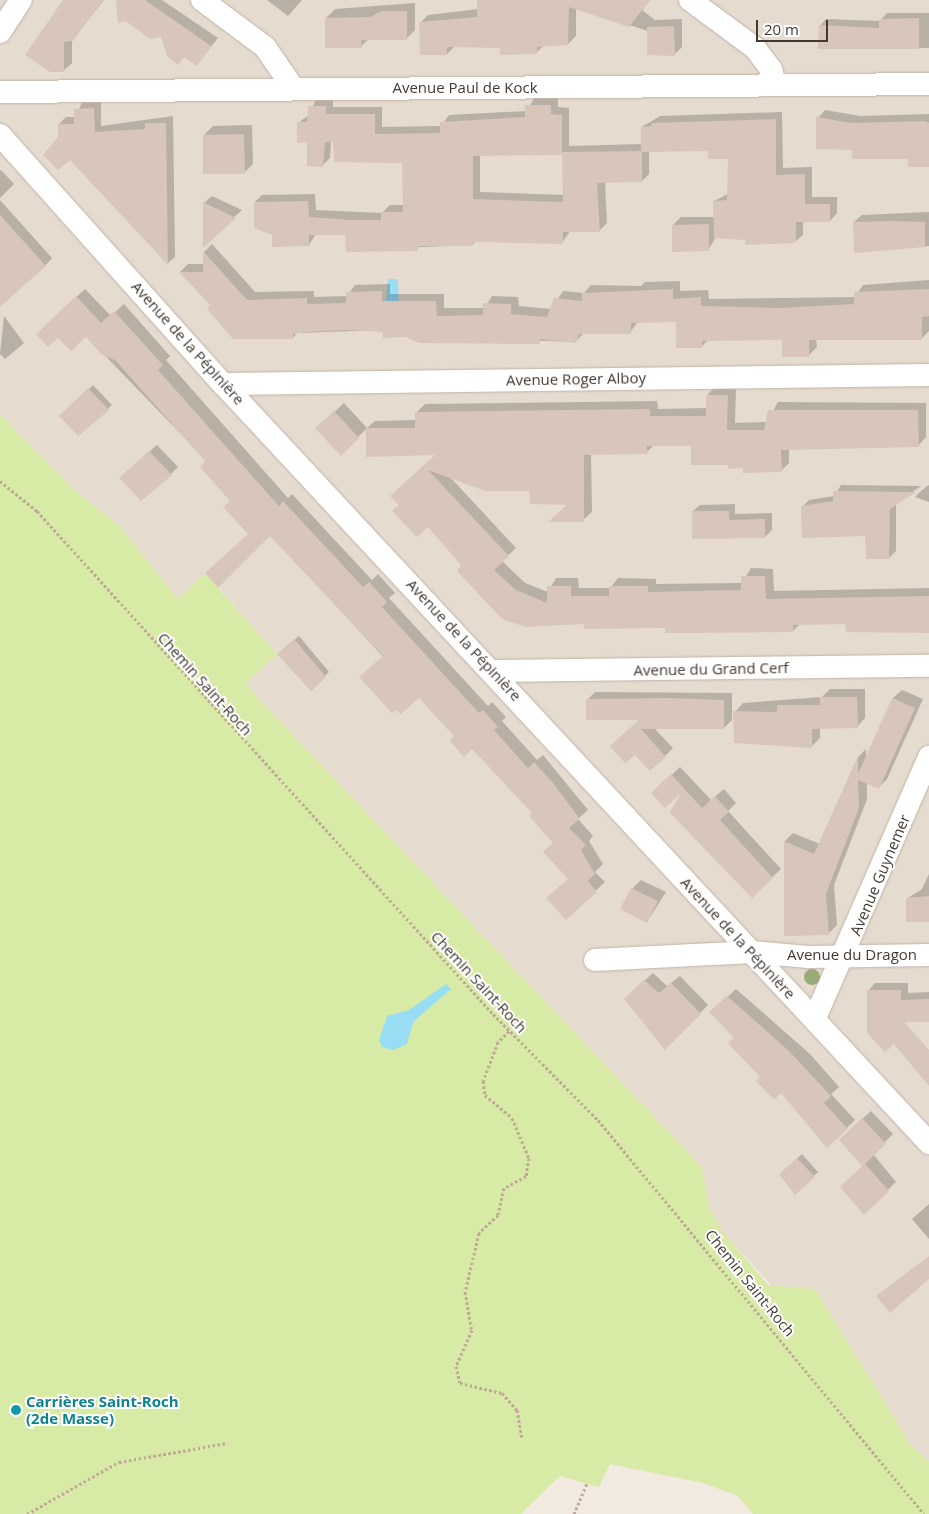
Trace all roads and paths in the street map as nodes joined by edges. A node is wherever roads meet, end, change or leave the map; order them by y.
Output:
1 (21, 0) edge
2 (202, 0) edge
3 (690, 0) edge
4 (0, 32) edge
5 (929, 84) edge
6 (774, 85) junction
7 (294, 89) junction
8 (0, 92) edge
9 (0, 135) edge
10 (929, 375) edge
11 (223, 384) junction
12 (0, 481) edge
13 (929, 666) edge
14 (493, 671) junction
15 (929, 758) edge
16 (752, 952) junction
17 (929, 955) edge
18 (845, 957) junction
19 (595, 960) dead end
20 (815, 1018) junction
21 (509, 1031) junction
22 (929, 1143) edge
23 (522, 1438) dead end
24 (227, 1443) dead end
25 (587, 1483) dead end
26 (27, 1514) edge
27 (574, 1514) edge
28 (924, 1514) edge

1 - 4 street
2 - 7 street
3 - 6 street
5 - 6 street, Avenue Paul de Kock
6 - 7 street, Avenue Paul de Kock
7 - 8 street, Avenue Paul de Kock
9 - 11 street, Avenue de la Pépinière
10 - 11 street, Avenue Roger Alboy
11 - 14 street, Avenue de la Pépinière
12 - 21 path, Chemin Saint-Roch
13 - 14 street, Avenue du Grand Cerf
14 - 16 street, Avenue de la Pépinière
15 - 18 street, Avenue Guynemer
16 - 18 street, Avenue du Dragon
16 - 19 street, Avenue du Dragon
16 - 20 street, Avenue de la Pépinière
17 - 18 street, Avenue du Dragon
18 - 20 street, Avenue Guynemer
20 - 22 street, Avenue de la Pépinière
21 - 23 path
21 - 28 path, Chemin Saint-Roch
24 - 26 path
25 - 27 path

